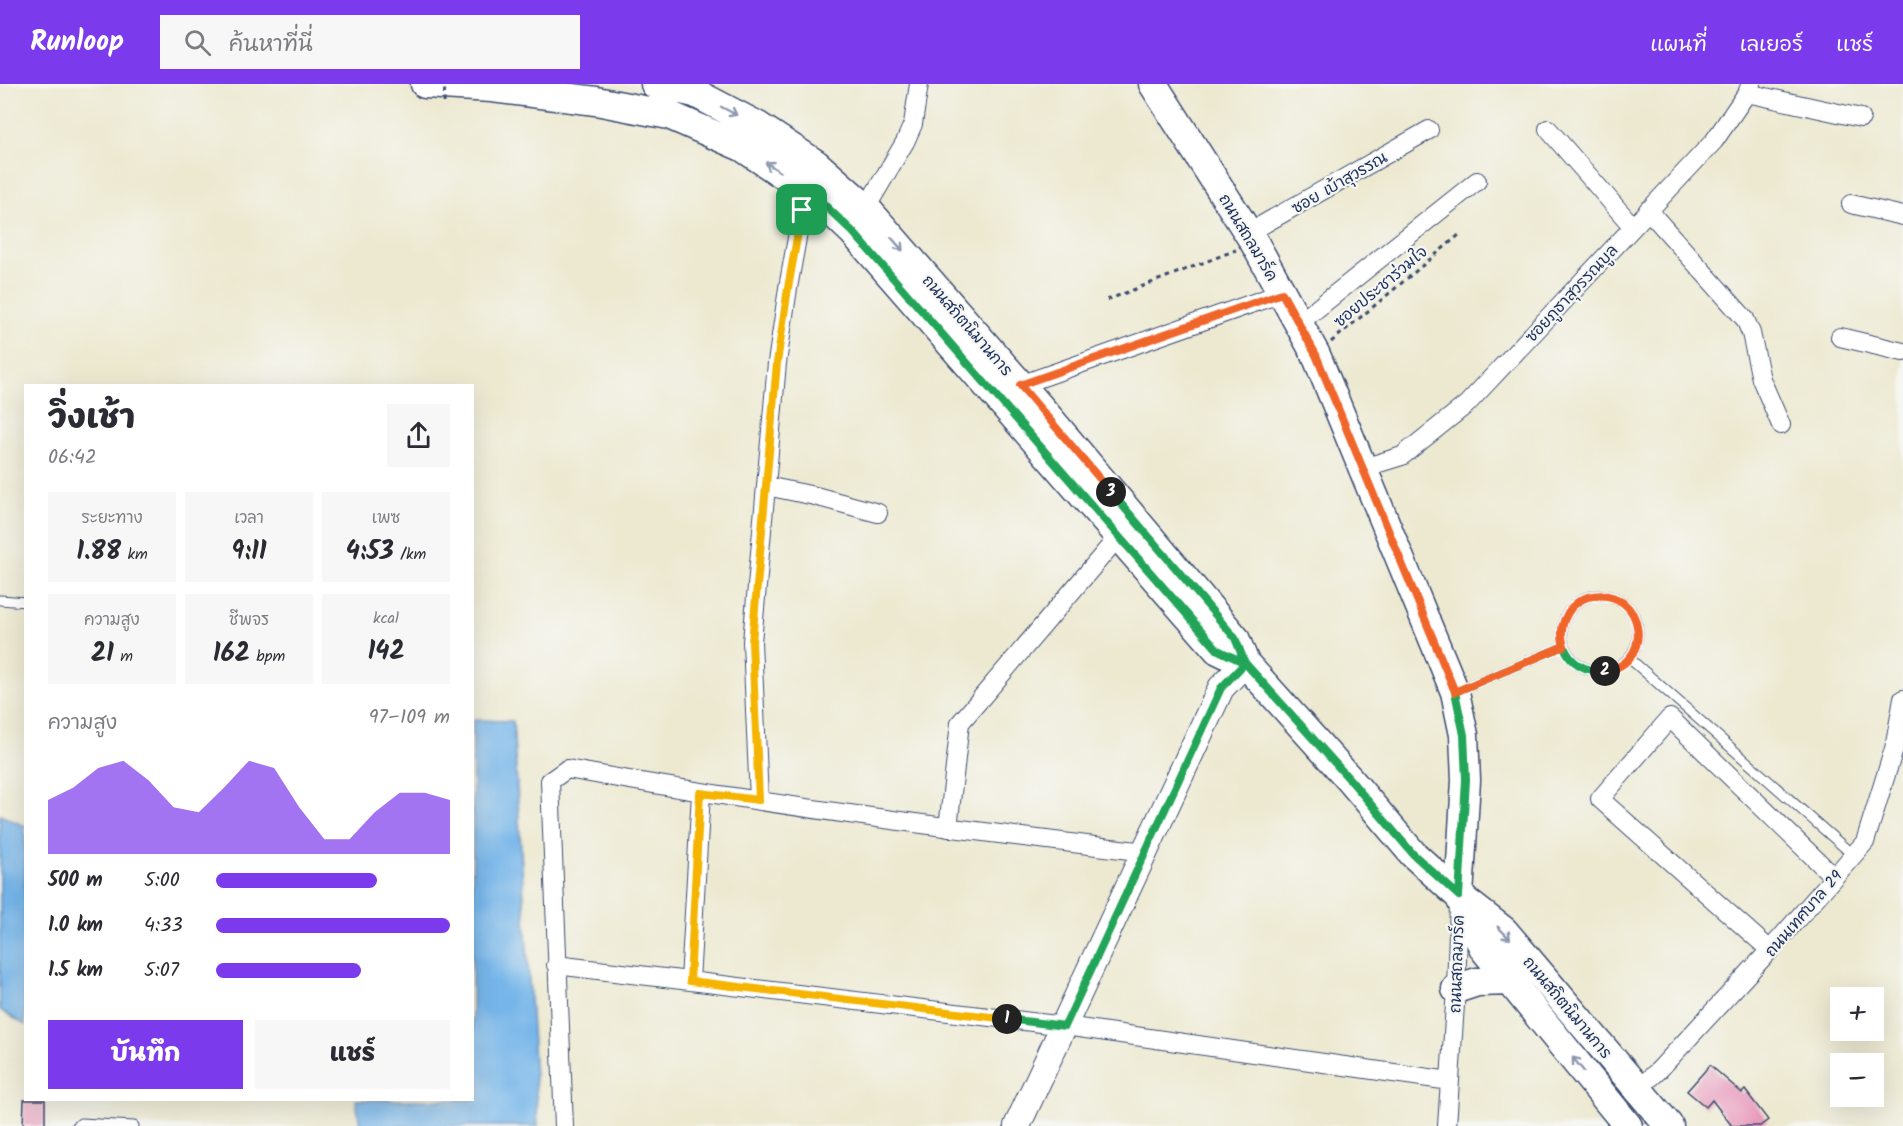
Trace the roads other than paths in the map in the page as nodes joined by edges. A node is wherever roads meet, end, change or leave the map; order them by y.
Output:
1 (655, 84) edge
2 (919, 84) edge
3 (1153, 84) edge
4 (697, 88) edge
5 (1749, 89) edge
6 (434, 93) edge
7 (1861, 118) dead end
8 (1548, 129) dead end
9 (1429, 130) dead end
10 (1477, 181) dead end
11 (815, 196) junction
12 (1851, 204) dead end
13 (866, 208) junction
14 (1648, 210) junction
15 (1903, 216) edge
16 (1633, 227) junction
17 (1251, 238) junction
18 (1282, 293) junction
19 (1299, 323) junction
20 (1840, 337) dead end
21 (1903, 352) edge
22 (1020, 385) junction
23 (1781, 425) dead end
24 (1363, 468) junction
25 (766, 486) junction
26 (878, 513) dead end
27 (1118, 537) junction
28 (0, 600) edge
29 (24, 602) edge
30 (1564, 646) junction
31 (1629, 658) junction
32 (1245, 663) junction
33 (1455, 692) junction
34 (1903, 699) edge
35 (700, 793) junction
36 (759, 800) junction
37 (948, 828) junction
38 (1146, 852) junction
39 (1853, 855) junction
40 (1834, 877) junction
41 (1459, 896) junction
42 (1770, 950) junction
43 (556, 964) junction
44 (690, 981) junction
45 (1511, 981) junction
46 (1456, 989) junction
47 (1065, 1026) junction
48 (1450, 1081) junction
49 (1638, 1089) junction
50 (1621, 1118) edge
51 (77, 1126) edge
52 (134, 1126) edge
53 (564, 1126) edge
54 (1017, 1126) edge
55 (1447, 1126) edge
56 (1669, 1126) edge

1 - 4 main road, ถนนสถิตนิมานการ
2 - 13 street
3 - 17 main road, ถนนสถลมาร์ค
4 -> 13 main road, ถนนสถิตนิมานการ
5 - 7 street
5 - 14 street, ซอยภูธาสุวรรณบูล
11 -> 6 main road, ถนนสถิตนิมานการ
8 - 16 street
9 - 17 street, ซอย เบ้าสุวรรณ
10 - 19 street
11 - 25 street
11 - 27 main road, ถนนสถิตนิมานการ
12 - 15 street
13 -> 22 main road, ถนนสถิตนิมานการ
14 - 16 street, ซอยภูธาสุวรรณบูล
14 - 23 street
16 - 24 street, ซอยภูธาสุวรรณบูล
17 - 18 main road, ถนนสถลมาร์ค
18 - 19 main road, ถนนสถลมาร์ค
18 - 22 street
19 - 24 main road, ถนนสถลมาร์ค
20 - 21 street
22 - 32 main road, ถนนสถิตนิมานการ
24 - 33 main road, ถนนสถลมาร์ค
25 - 26 street
25 - 36 street
27 - 32 main road, ถนนสถิตนิมานการ
27 - 37 street
28 - 29 lane
30 - 31 lane
30 - 31 lane
30 - 33 lane
31 - 39 lane
32 - 38 main road
32 - 41 main road, ถนนสถิตนิมานการ
33 - 41 main road, ถนนสถลมาร์ค
34 - 39 street, ถนนเทศบาล 29
35 - 36 street
35 - 43 street
35 - 44 street
36 - 37 street
37 - 38 street
38 - 47 main road
39 - 40 street, ถนนเทศบาล 29
40 - 42 street, ถนนเทศบาล 29
40 - 42 street
41 - 45 main road, ถนนสถิตนิมานการ
41 - 46 street, ถนนสถลมาร์ค
41 -> 49 main road, ถนนสถิตนิมานการ
42 - 49 street, ถนนเทศบาล 29
43 - 44 street
43 - 53 street
44 - 47 street
45 - 46 main road
50 -> 45 main road, ถนนสถิตนิมานการ
46 - 48 street, ถนนสถลมาร์ค
47 - 48 street
47 - 54 main road
48 - 55 street, ถนนสถลมาร์ค
49 - 50 main road
49 - 56 main road, ถนนสถิตนิมานการ
51 - 52 lane

